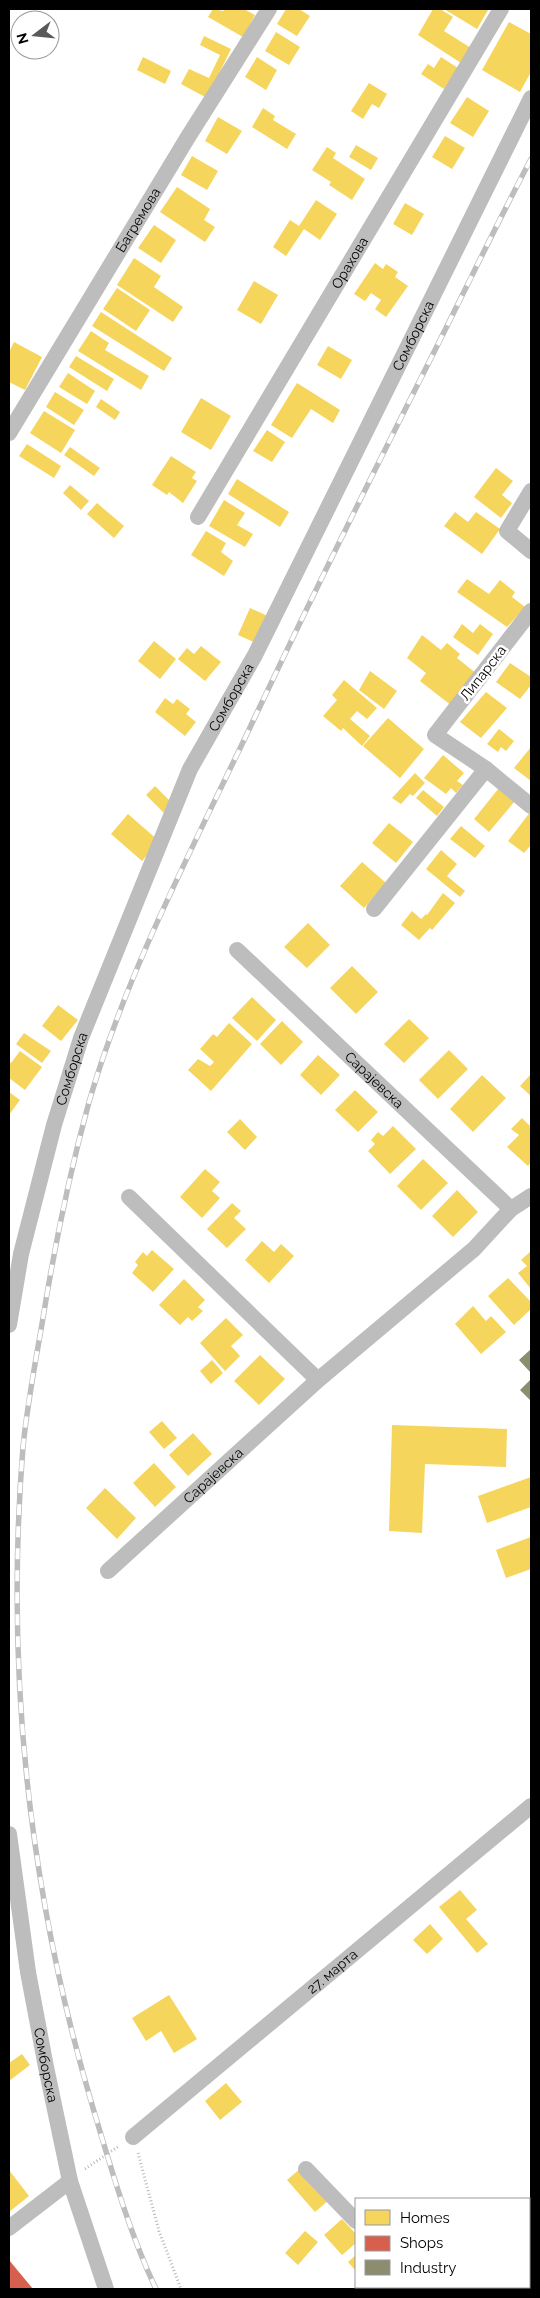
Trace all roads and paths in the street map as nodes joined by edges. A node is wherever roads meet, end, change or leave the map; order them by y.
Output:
1 (269, 9) edge
2 (501, 9) edge
3 (531, 98) edge
4 (9, 433) edge
5 (531, 491) edge
6 (198, 517) dead end
7 (531, 551) edge
8 (531, 612) edge
9 (486, 769) junction
10 (531, 806) edge
11 (374, 909) dead end
12 (237, 950) dead end
13 (129, 1197) dead end
14 (530, 1201) edge
15 (511, 1210) junction
16 (15, 1249) edge
17 (9, 1326) edge
18 (318, 1380) junction
19 (108, 1571) dead end
20 (531, 1806) edge
21 (9, 1834) edge
22 (14, 1908) edge
23 (133, 2137) junction
24 (306, 2169) dead end
25 (70, 2180) junction
26 (355, 2221) edge
27 (9, 2228) edge
28 (106, 2289) edge
29 (181, 2289) edge

1 - 4 street, Багремова
2 - 6 street, Орахова
3 - 16 street, Сомборска
5 - 7 street
8 - 9 street, Липарска
9 - 10 street
9 - 11 street
12 - 15 street, Сарајевска
13 - 18 street
14 - 15 street, Сарајевска
15 - 18 street, Сарајевска
16 - 17 street, Сомборска
18 - 19 street, Сарајевска
20 - 23 street, 27. марта
21 - 22 street, Сомборска
22 - 25 street, Сомборска
23 - 25 path
23 - 29 path
24 - 26 street
25 - 27 street
25 - 28 street, Сомборска

